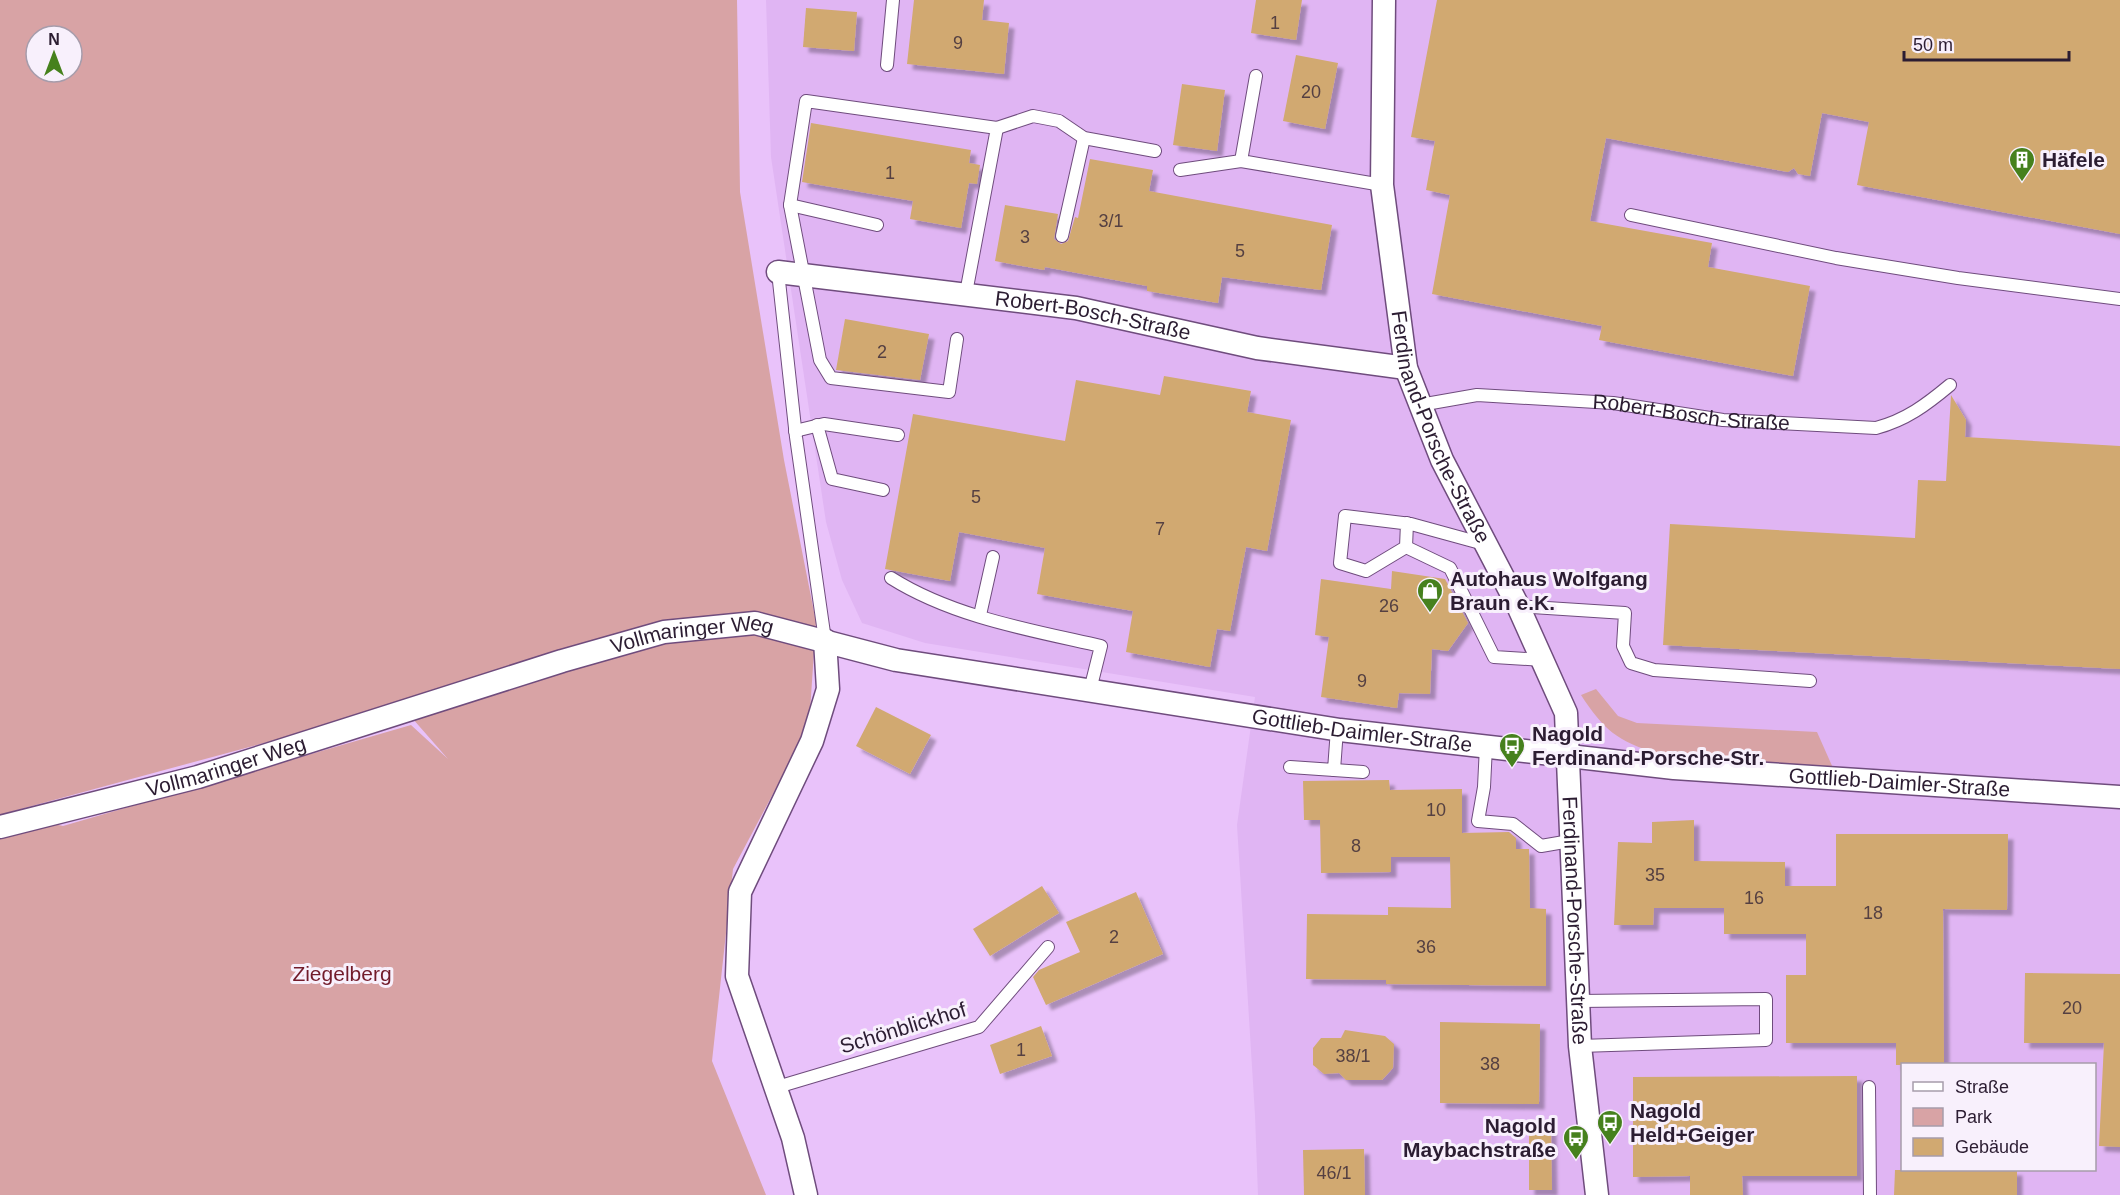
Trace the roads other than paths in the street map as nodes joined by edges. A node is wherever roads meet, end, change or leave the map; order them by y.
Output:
1 (894, 0) edge
2 (1384, 0) edge
3 (887, 66) dead end
4 (1256, 76) dead end
5 (997, 128) junction
6 (1084, 138) junction
7 (1155, 151) dead end
8 (1241, 161) junction
9 (1180, 170) dead end
10 (1382, 185) junction
11 (790, 206) junction
12 (1631, 215) dead end
13 (877, 225) dead end
14 (1062, 236) dead end
15 (778, 272) joint
16 (805, 274) junction
17 (966, 294) junction
18 (2120, 299) edge
19 (957, 339) dead end
20 (1406, 368) junction
21 (1950, 385) dead end
22 (1420, 405) junction
23 (817, 425) junction
24 (795, 431) junction
25 (898, 435) dead end
26 (883, 490) dead end
27 (1407, 523) junction
28 (1484, 544) junction
29 (1406, 548) junction
30 (993, 557) dead end
31 (891, 578) dead end
32 (1518, 606) junction
33 (980, 615) junction
34 (825, 640) junction
35 (1543, 660) junction
36 (1810, 681) dead end
37 (1090, 690) junction
38 (1337, 729) junction
39 (1486, 746) junction
40 (1567, 756) junction
41 (1290, 767) dead end
42 (1334, 770) junction
43 (1363, 772) dead end
44 (2120, 797) edge
45 (0, 827) edge
46 (1570, 841) junction
47 (1048, 947) dead end
48 (1578, 1001) junction
49 (1580, 1046) junction
50 (1869, 1087) dead end
51 (774, 1088) junction
52 (806, 1195) edge
53 (1597, 1195) edge
54 (1870, 1195) edge

1 - 3 lane
2 - 10 street, Ferdinand-Porsche-Straße
4 - 8 lane
5 - 6 lane
5 - 11 lane
5 - 17 lane
6 - 7 lane
6 - 14 lane
8 - 9 lane
8 - 10 lane
10 - 20 street, Ferdinand-Porsche-Straße
11 - 13 lane
11 - 16 lane
12 - 18 lane
15 - 16 street, Robert-Bosch-Straße
15 - 24 lane
16 - 17 street, Robert-Bosch-Straße
16 - 19 lane
17 - 20 street, Robert-Bosch-Straße
20 - 22 street, Ferdinand-Porsche-Straße
21 - 22 lane, Robert-Bosch-Straße
22 - 28 street, Ferdinand-Porsche-Straße
23 - 24 lane
23 - 25 lane
23 - 26 lane
24 - 34 lane
27 - 28 lane
27 - 29 lane
27 - 29 lane
28 - 32 street, Ferdinand-Porsche-Straße
29 - 35 lane
30 - 33 lane
31 - 33 lane
32 - 35 street, Ferdinand-Porsche-Straße
32 - 36 lane
33 - 37 lane
34 - 37 street, Gottlieb-Daimler-Straße
34 - 45 street, Vollmaringer Weg
34 - 51 street
35 - 40 street, Ferdinand-Porsche-Straße
37 - 38 street, Gottlieb-Daimler-Straße
38 - 39 street, Gottlieb-Daimler-Straße
38 - 42 lane
39 - 40 street, Gottlieb-Daimler-Straße
39 - 46 lane
40 - 44 street, Gottlieb-Daimler-Straße
40 - 46 street, Ferdinand-Porsche-Straße
41 - 42 lane
42 - 43 lane
46 - 48 street, Ferdinand-Porsche-Straße
47 - 51 lane, Schönblickhof
48 - 49 street, Ferdinand-Porsche-Straße
48 - 49 lane
49 - 53 street, Ferdinand-Porsche-Straße
50 - 54 lane
51 - 52 street

